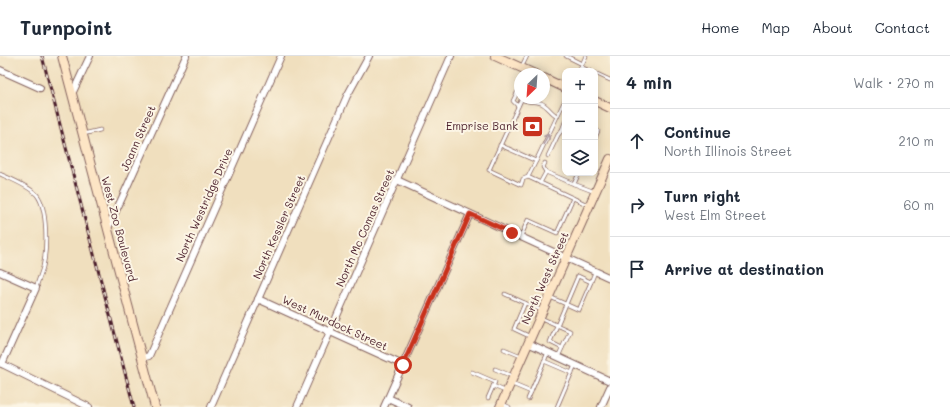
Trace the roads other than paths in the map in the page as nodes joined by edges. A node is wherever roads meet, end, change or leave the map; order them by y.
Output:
1 (62, 56) edge
2 (90, 56) edge
3 (186, 56) edge
4 (281, 56) edge
5 (369, 56) edge
6 (451, 56) edge
7 (495, 56) edge
8 (527, 56) edge
9 (566, 56) edge
10 (586, 56) edge
11 (582, 65) junction
12 (521, 68) joint
13 (580, 68) edge
14 (586, 68) edge
15 (0, 70) edge
16 (598, 74) edge
17 (610, 80) edge
18 (550, 81) edge
19 (562, 87) edge
20 (40, 88) dead end
21 (72, 94) junction
22 (598, 102) edge
23 (543, 104) edge
24 (563, 104) edge
25 (518, 106) edge
26 (610, 108) edge
27 (557, 116) junction
28 (100, 130) dead end
29 (562, 131) edge
30 (83, 134) junction
31 (500, 145) junction
32 (548, 156) dead end
33 (610, 159) edge
34 (536, 161) junction
35 (545, 163) dead end
36 (608, 169) edge
37 (546, 172) junction
38 (0, 174) edge
39 (578, 176) edge
40 (528, 177) junction
41 (397, 180) junction
42 (540, 183) junction
43 (574, 184) junction
44 (594, 192) junction
45 (573, 198) junction
46 (589, 205) junction
47 (470, 214) junction
48 (108, 228) junction
49 (520, 237) junction
50 (566, 258) junction
51 (596, 271) junction
52 (0, 272) edge
53 (610, 278) edge
54 (591, 282) junction
55 (36, 288) junction
56 (505, 294) dead end
57 (549, 296) junction
58 (258, 299) junction
59 (525, 303) junction
60 (566, 304) junction
61 (541, 314) junction
62 (558, 326) junction
63 (330, 332) junction
64 (530, 340) junction
65 (562, 348) junction
66 (504, 349) dead end
67 (548, 352) junction
68 (522, 357) junction
69 (558, 357) junction
70 (142, 358) junction
71 (544, 361) junction
72 (1, 363) edge
73 (403, 365) junction
74 (575, 365) junction
75 (495, 369) dead end
76 (472, 372) dead end
77 (572, 373) junction
78 (512, 380) junction
79 (610, 380) edge
80 (493, 386) junction
81 (610, 387) edge
82 (507, 392) junction
83 (530, 392) junction
84 (388, 398) junction
85 (488, 398) dead end
86 (528, 399) dead end
87 (504, 406) edge
88 (89, 407) edge
89 (155, 407) edge
90 (211, 407) edge
91 (297, 407) edge
92 (384, 407) edge
93 (408, 407) edge
94 (557, 407) edge
95 (601, 407) edge

1 - 21 main road, West Zoo Boulevard
2 - 21 street
3 - 48 street, Joann Street
4 - 70 street, North Westridge Drive
5 - 58 street, North Kessler Street
6 - 41 street, North Mc Comas Street
7 - 12 main road
8 - 12 lane
9 - 11 lane
10 - 11 lane
11 - 13 lane
11 - 14 lane
15 - 20 street
16 - 17 lane
18 - 19 main road
21 - 30 main road, West Zoo Boulevard
22 - 26 main road
23 - 27 lane
24 - 27 lane
25 - 31 lane
34 -> 27 lane
28 - 30 lane
29 - 32 lane
30 - 48 main road, West Zoo Boulevard
31 - 34 lane
31 - 40 lane
33 - 36 main road, North West Street
34 - 40 lane
35 - 37 lane
36 - 44 main road, North West Street
37 - 42 lane
37 - 43 lane
38 - 55 lane
39 - 43 lane
40 - 42 lane
41 - 47 street
41 - 63 street, North Mc Comas Street
42 - 45 lane
43 - 44 lane
44 - 46 main road, North West Street
45 - 46 lane
45 - 49 lane
46 - 50 main road, North West Street
47 - 49 street
47 - 73 street
48 - 70 main road, West Zoo Boulevard
49 - 50 street
50 - 51 street
50 - 57 main road, North West Street
51 - 53 street
51 - 54 lane
52 - 55 street
54 - 60 lane
54 - 60 lane
55 - 72 street
56 - 59 lane
57 - 60 lane
57 - 61 main road, North West Street
58 - 63 street, West Murdock Street
58 - 90 street, North Kessler Street
59 - 61 lane
59 - 64 lane
60 - 62 lane
61 - 62 lane
61 - 64 main road, North West Street
62 - 65 lane
62 - 65 lane
63 - 73 street, West Murdock Street
63 - 91 street, North Mc Comas Street
64 - 67 street
64 - 68 main road, North West Street
65 - 69 lane
66 - 68 lane
67 - 69 street
67 - 71 lane
68 - 78 main road, North West Street
69 - 74 street
70 - 89 main road, West Zoo Boulevard
71 - 77 lane
71 - 83 lane
72 - 88 street
73 - 84 street
74 - 77 lane
74 - 79 street
75 - 78 lane
76 - 80 lane
77 - 94 lane
78 - 82 main road, North West Street
78 - 83 lane
80 - 82 lane
80 - 85 lane
81 - 95 street
82 - 87 main road, North West Street
83 - 86 lane
84 - 92 street
84 - 93 street

